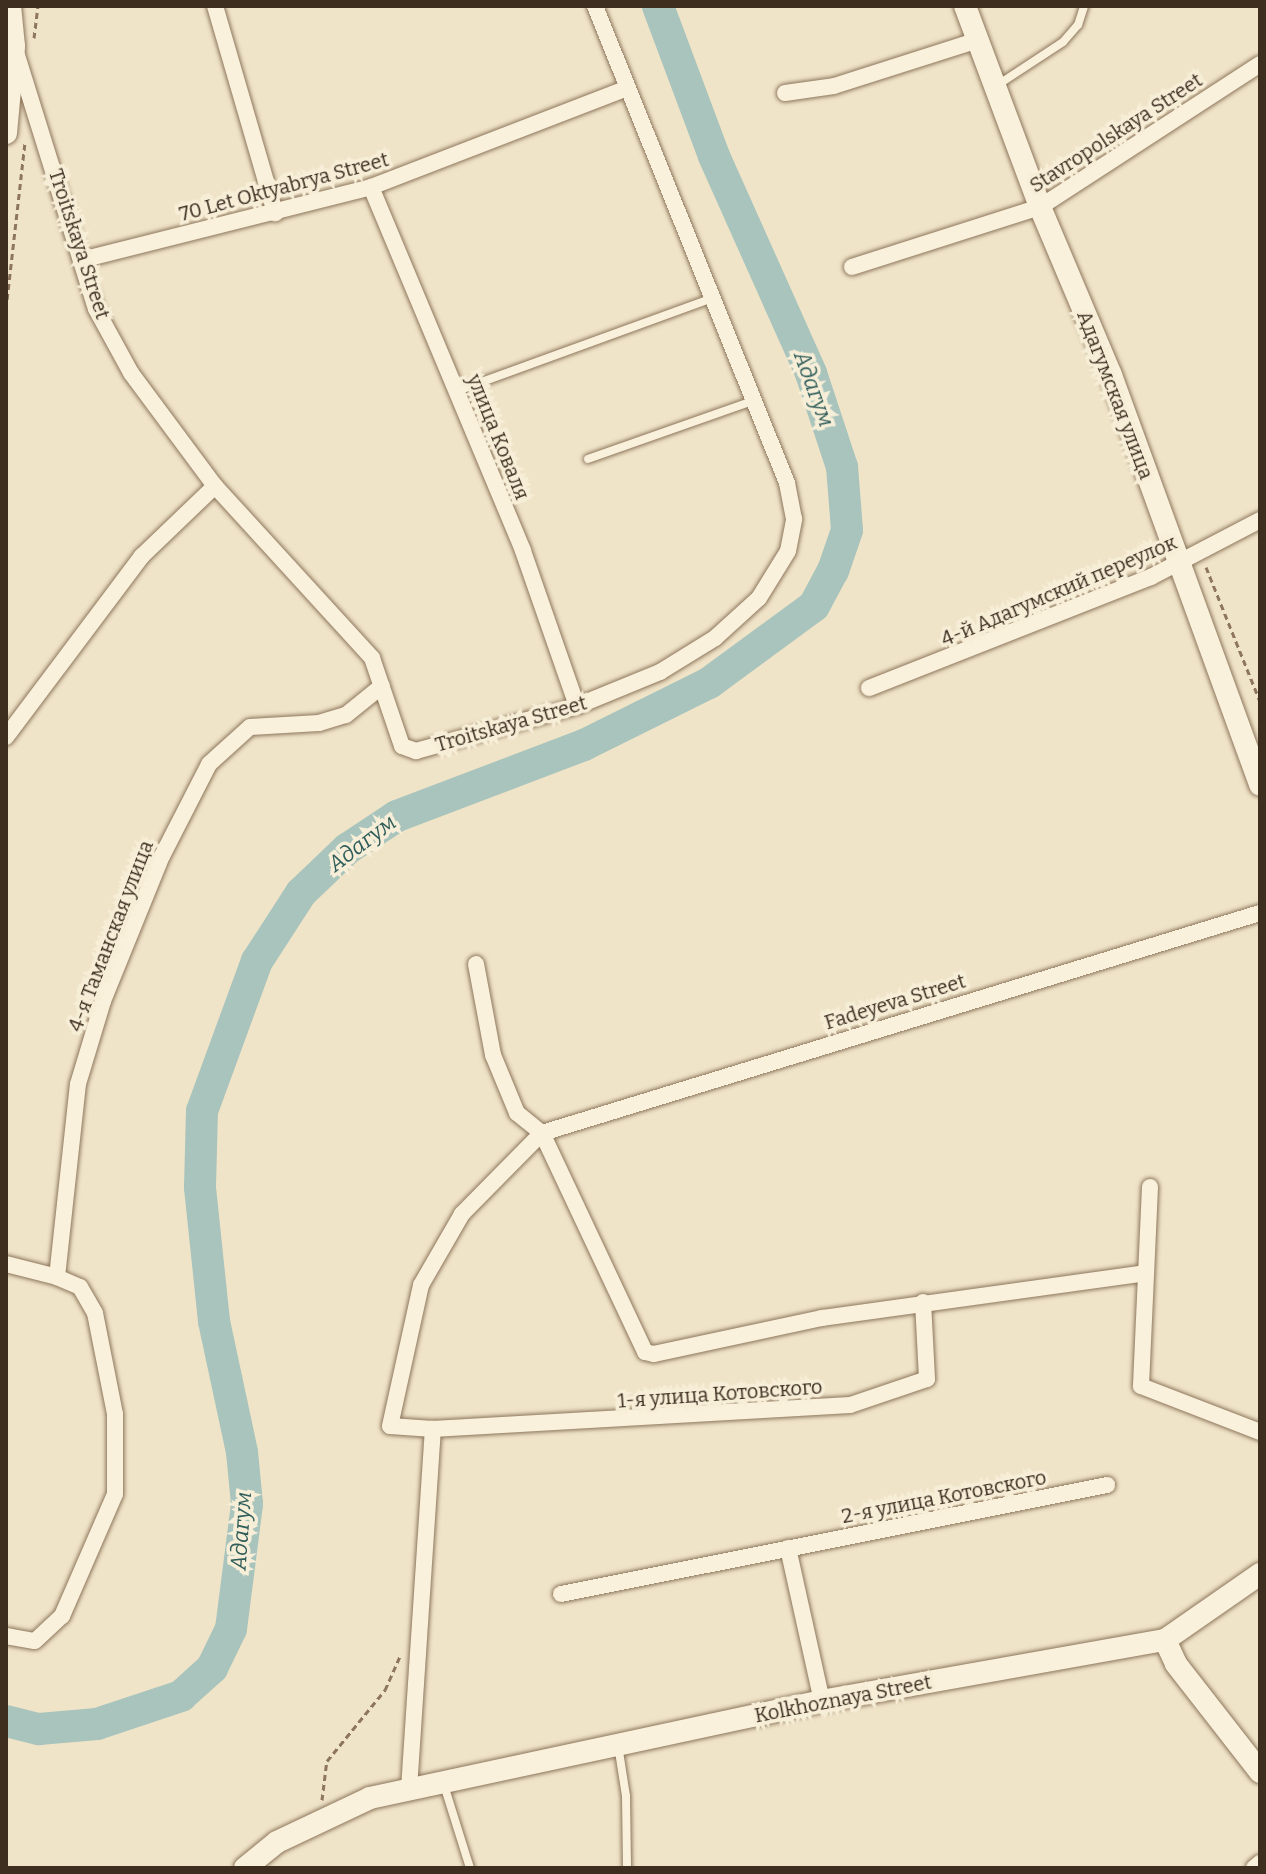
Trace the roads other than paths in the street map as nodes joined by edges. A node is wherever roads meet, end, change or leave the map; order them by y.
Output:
1 (10, 6) edge
2 (215, 6) edge
3 (595, 6) edge
4 (965, 6) edge
5 (1084, 6) edge
6 (978, 40) junction
7 (23, 46) junction
8 (1260, 64) edge
9 (996, 86) junction
10 (628, 88) junction
11 (785, 93) dead end
12 (16, 134) edge
13 (371, 187) junction
14 (1040, 207) junction
15 (275, 213) junction
16 (81, 260) junction
17 (852, 267) dead end
18 (713, 298) junction
19 (457, 391) junction
20 (757, 400) junction
21 (588, 459) dead end
22 (215, 486) junction
23 (1260, 520) edge
24 (1176, 561) junction
25 (382, 686) junction
26 (869, 688) dead end
27 (577, 706) junction
28 (6, 737) edge
29 (1260, 785) edge
30 (1260, 913) edge
31 (476, 964) dead end
32 (542, 1133) junction
33 (1150, 1187) dead end
34 (6, 1264) edge
35 (1146, 1273) junction
36 (57, 1277) junction
37 (923, 1302) junction
38 (433, 1429) junction
39 (1260, 1432) edge
40 (1107, 1485) dead end
41 (788, 1548) junction
42 (1260, 1574) edge
43 (561, 1594) dead end
44 (6, 1636) edge
45 (1165, 1640) junction
46 (822, 1701) junction
47 (618, 1744) junction
48 (1260, 1772) edge
49 (443, 1782) junction
50 (409, 1789) junction
51 (1260, 1863) edge
52 (245, 1868) edge
53 (470, 1868) edge
54 (627, 1868) edge
55 (1254, 1868) edge

1 - 7 main road, Troitskaya Street
2 - 15 street
3 - 10 street, Troitskaya Street
4 - 6 main road, Адагумская улица
5 - 9 lane
6 - 9 main road, Адагумская улица
6 - 11 street
7 - 12 main road
7 - 16 street, Troitskaya Street
8 - 14 street, Stavropolskaya Street
9 - 14 main road, Адагумская улица
10 - 13 street, 70 Let Oktyabrya Street
10 - 18 street, Troitskaya Street
13 - 15 street, 70 Let Oktyabrya Street
13 - 19 street, улица Коваля
14 - 17 street, Stavropolskaya Street
14 - 24 main road, Адагумская улица
15 - 16 street, 70 Let Oktyabrya Street
16 - 22 street, Troitskaya Street
18 - 19 lane
18 - 20 street, Troitskaya Street
19 - 27 street, улица Коваля
20 - 21 lane
20 - 27 street, Troitskaya Street
22 - 25 street, Troitskaya Street
22 - 28 street
23 - 24 street, 4-й Адагумский переулок
24 - 26 street, 4-й Адагумский переулок
24 - 29 main road, Адагумская улица
25 - 27 street, Troitskaya Street
25 - 36 street, 4-я Таманская улица
30 - 32 street, Fadeyeva Street
31 - 32 street
32 - 37 street
32 - 38 street, Fadeyeva Street
33 - 35 street
34 - 36 street
35 - 37 street
35 - 39 street
36 - 44 street
37 - 38 street, 1-я улица Котовского
38 - 50 street
40 - 41 street, 2-я улица Котовского
41 - 43 street, 2-я улица Котовского
41 - 46 street
42 - 45 main road, Kolkhoznaya Street
45 - 46 main road, Kolkhoznaya Street
45 - 48 main road
46 - 47 main road, Kolkhoznaya Street
47 - 49 main road, Kolkhoznaya Street
47 - 54 lane
49 - 50 main road, Kolkhoznaya Street
49 - 53 lane
50 - 52 main road, Kolkhoznaya Street
51 - 55 street

